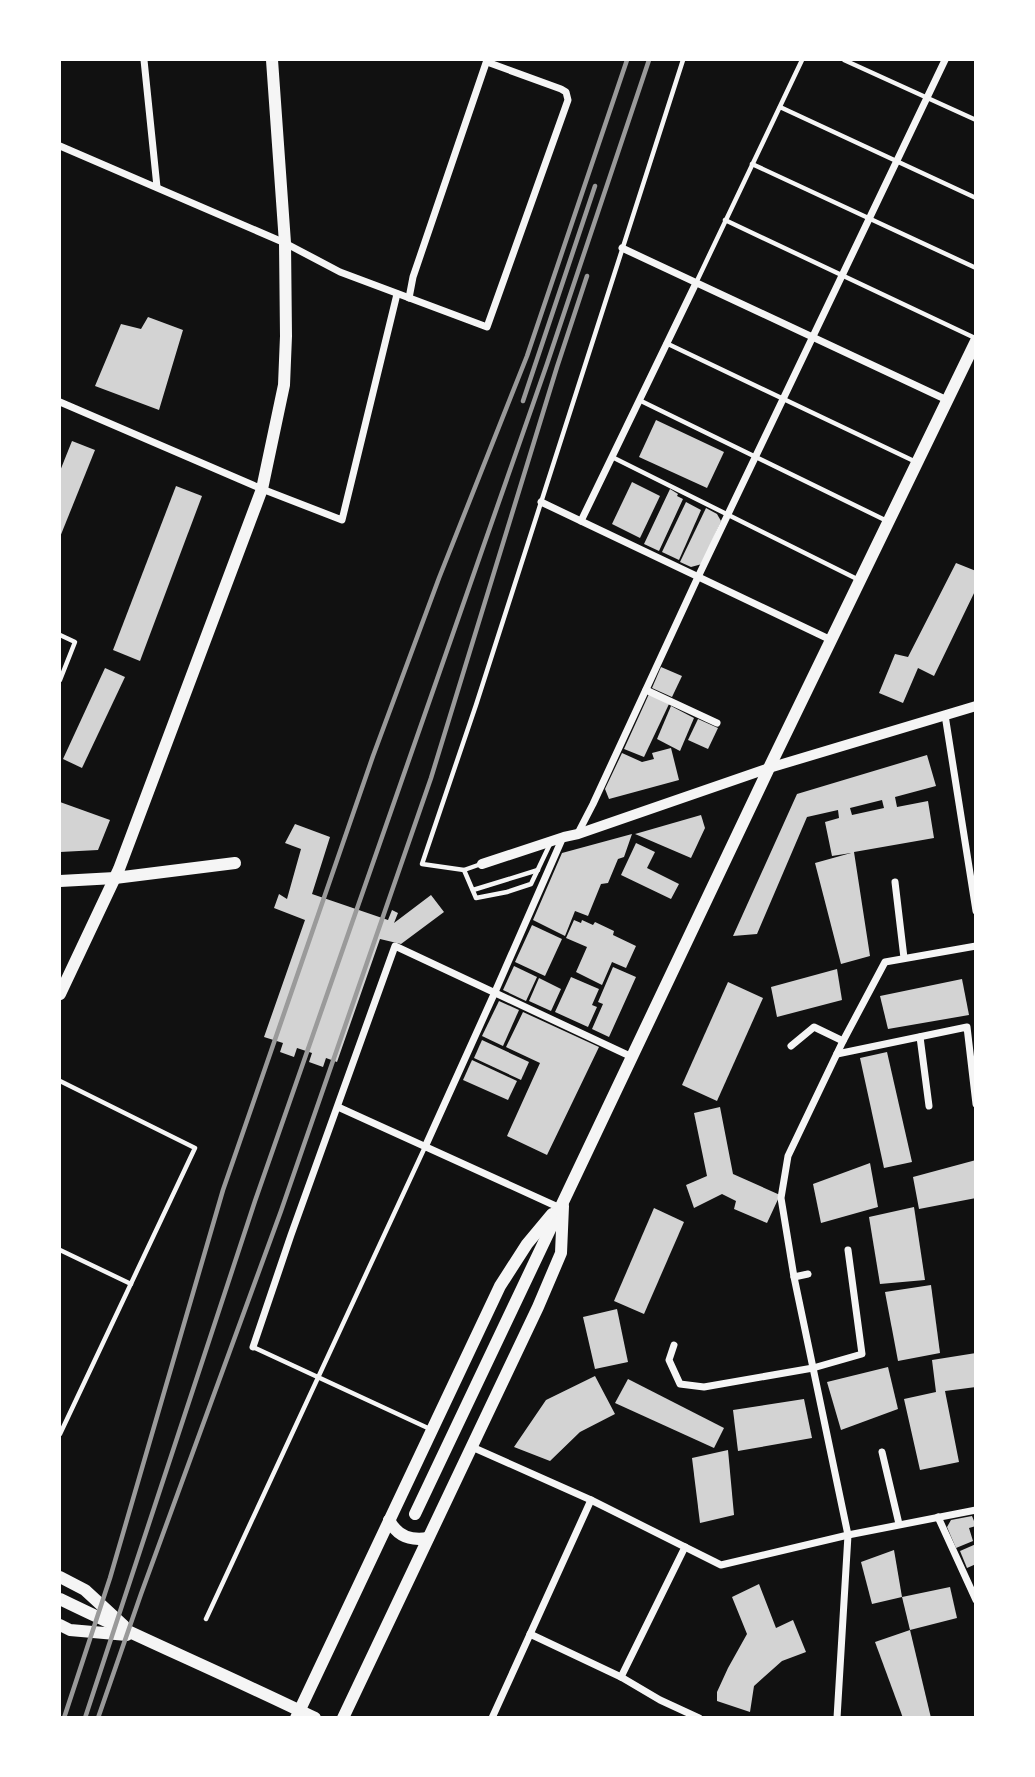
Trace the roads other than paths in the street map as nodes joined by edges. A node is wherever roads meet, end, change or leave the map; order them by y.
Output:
1 (144, 60) edge
2 (272, 60) edge
3 (487, 60) edge
4 (683, 60) edge
5 (802, 60) edge
6 (844, 60) edge
7 (946, 60) edge
8 (928, 98) junction
9 (780, 107) junction
10 (975, 120) edge
11 (60, 146) edge
12 (897, 161) junction
13 (752, 164) junction
14 (157, 187) junction
15 (975, 198) edge
16 (870, 219) junction
17 (725, 220) junction
18 (285, 243) junction
19 (622, 248) junction
20 (975, 268) edge
21 (842, 275) junction
22 (696, 282) junction
23 (397, 294) junction
24 (409, 298) junction
25 (813, 337) junction
26 (975, 340) edge
27 (666, 343) junction
28 (783, 399) junction
29 (639, 400) junction
30 (947, 400) junction
31 (60, 402) edge
32 (612, 457) junction
33 (756, 457) junction
34 (917, 462) junction
35 (262, 489) junction
36 (541, 502) junction
37 (728, 514) junction
38 (581, 521) junction
39 (888, 521) junction
40 (698, 577) junction
41 (860, 580) junction
42 (60, 635) edge
43 (831, 640) junction
44 (60, 680) edge
45 (646, 690) junction
46 (975, 706) edge
47 (945, 715) junction
48 (717, 723) dead end
49 (769, 768) junction
50 (578, 834) junction
51 (564, 836) junction
52 (552, 840) junction
53 (235, 863) dead end
54 (482, 864) joint
55 (464, 870) junction
56 (538, 870) junction
57 (115, 878) junction
58 (60, 881) edge
59 (895, 882) dead end
60 (473, 890) junction
61 (975, 911) edge
62 (975, 946) edge
63 (904, 958) junction
64 (495, 992) junction
65 (60, 994) edge
66 (920, 1037) junction
67 (843, 1041) junction
68 (791, 1046) dead end
69 (837, 1054) junction
70 (632, 1057) junction
71 (60, 1081) edge
72 (975, 1104) edge
73 (929, 1106) dead end
74 (338, 1107) junction
75 (425, 1147) junction
76 (561, 1204) junction
77 (60, 1250) edge
78 (848, 1250) dead end
79 (808, 1274) dead end
80 (794, 1277) junction
81 (131, 1284) junction
82 (674, 1345) dead end
83 (253, 1347) joint
84 (813, 1368) junction
85 (318, 1377) junction
86 (60, 1416) edge
87 (67, 1419) junction
88 (432, 1430) junction
89 (60, 1434) edge
90 (472, 1447) junction
91 (883, 1452) dead end
92 (591, 1500) junction
93 (975, 1510) edge
94 (415, 1514) dead end
95 (938, 1517) junction
96 (389, 1520) junction
97 (899, 1524) junction
98 (848, 1535) junction
99 (428, 1538) junction
100 (685, 1547) junction
101 (60, 1577) edge
102 (60, 1599) edge
103 (975, 1601) edge
104 (206, 1619) dead end
105 (60, 1625) edge
106 (530, 1634) junction
107 (134, 1635) junction
108 (621, 1677) junction
109 (298, 1714) edge
110 (315, 1717) edge
111 (343, 1717) edge
112 (492, 1717) edge
113 (699, 1717) edge
114 (836, 1717) edge

1 - 14 street
2 - 18 main road
3 - 24 street
3 - 24 street
4 - 19 lane
5 - 9 lane
6 - 8 lane
7 - 8 street
8 - 10 lane
8 - 12 street
9 - 12 lane
9 - 13 lane
11 - 14 street
12 - 15 lane
12 - 16 street
13 - 16 lane
13 - 17 lane
14 - 18 street
16 - 20 lane
16 - 21 street
17 - 21 lane
17 - 22 lane
18 - 23 street
18 - 35 main road
19 - 22 street
19 - 36 lane
21 - 25 street
21 - 26 lane
22 - 25 street
22 - 27 street
23 - 24 street
23 - 35 street
25 - 28 street
25 - 30 street
26 - 30 main road
27 - 28 lane
27 - 29 street
28 - 33 street
28 - 34 lane
29 - 32 street
29 - 33 lane
30 - 34 main road
31 - 35 street
32 - 37 lane
32 - 38 street
33 - 37 street
33 - 39 lane
34 - 39 main road
35 - 57 main road
36 - 38 street
36 - 55 lane
37 - 40 street
37 - 41 lane
38 - 40 street
39 - 41 main road
40 - 43 street
40 - 45 street
41 - 43 main road
42 - 44 lane
43 - 49 main road
45 - 48 street
45 - 50 street
46 - 47 street
47 - 49 street
47 - 61 street
49 - 50 street
49 - 70 main road
50 - 51 street
51 - 52 street
51 - 64 street
52 - 54 street
52 - 56 lane
53 - 57 main road
54 - 55 lane
55 - 60 lane
56 - 60 lane
56 - 60 lane
57 - 58 main road
57 - 65 main road
59 - 63 street
62 - 63 street
63 - 67 street
64 - 70 street
64 - 74 street
64 - 75 street
66 - 69 street
66 - 72 street
66 - 73 street
67 - 68 street
67 - 69 street
69 - 80 street
70 - 76 main road
71 - 81 lane
74 - 75 street
74 - 83 street
75 - 76 street
75 - 85 lane
76 - 88 main road
76 - 90 main road
76 - 94 main road
77 - 81 lane
78 - 84 street
79 - 80 street
80 - 84 street
81 - 87 lane
82 - 84 street
83 - 85 lane
84 - 98 street
85 - 88 lane
85 - 104 lane
86 - 87 lane
87 - 89 lane
88 - 96 main road
90 - 92 street
90 - 99 main road
91 - 97 street
92 - 100 street
92 - 106 street
93 - 95 street
95 - 97 street
95 - 103 street
96 - 99 main road
96 - 109 main road
97 - 98 street
98 - 100 street
98 - 114 street
99 - 111 main road
100 - 108 street
101 - 107 main road
102 - 107 main road
105 - 107 main road
106 - 108 street
106 - 112 street
107 - 109 main road
108 - 113 street
109 - 110 main road

